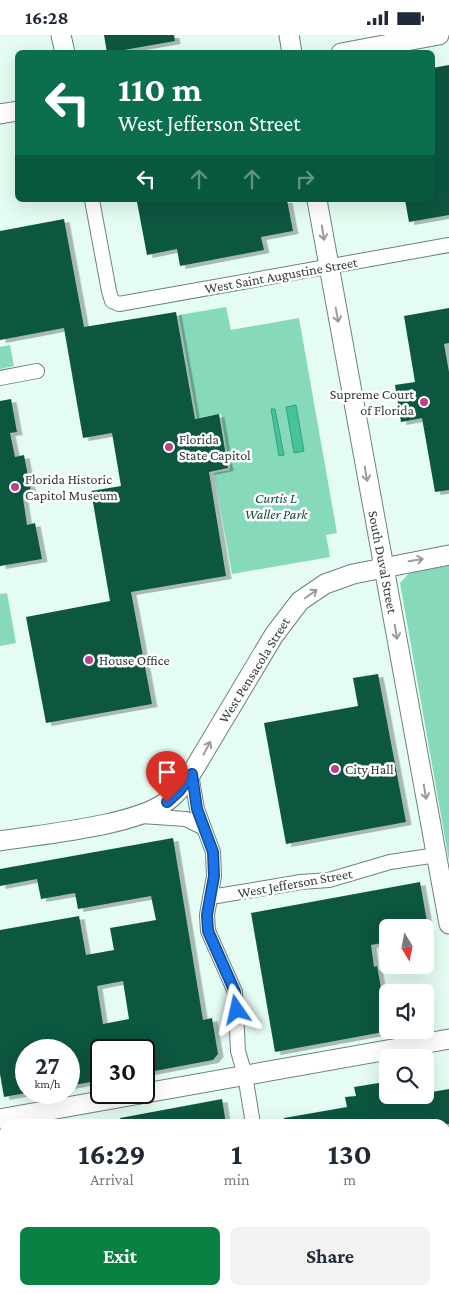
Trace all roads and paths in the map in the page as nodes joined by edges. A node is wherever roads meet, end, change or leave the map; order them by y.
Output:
1 (61, 35) edge
2 (289, 35) edge
3 (438, 35) edge
4 (64, 50) edge
5 (292, 50) edge
6 (357, 50) edge
7 (15, 112) edge
8 (0, 114) edge
9 (92, 202) edge
10 (317, 202) edge
11 (449, 245) edge
12 (328, 267) junction
13 (36, 371) dead end
14 (0, 378) edge
15 (449, 555) edge
16 (384, 567) junction
17 (192, 774) junction
18 (141, 816) junction
19 (202, 827) junction
20 (0, 841) edge
21 (437, 855) junction
22 (211, 897) junction
23 (449, 924) edge
24 (449, 1039) edge
25 (245, 1075) junction
26 (0, 1119) edge
27 (252, 1119) edge

1 - 4 main road
2 - 5 main road
3 - 6 main road
7 - 8 main road
9 - 12 street, West Saint Augustine Street
10 -> 12 main road, South Duval Street
11 - 12 street, West Saint Augustine Street
12 -> 16 main road, South Duval Street
13 - 14 street
16 -> 15 main road, West Pensacola Street
17 -> 16 main road, West Pensacola Street
16 -> 21 main road, South Duval Street
17 - 18 main road
17 - 19 street
18 - 19 street
18 - 20 main road
19 - 22 street
21 - 22 street, West Jefferson Street
21 - 23 main road, South Duval Street
22 - 25 street
24 - 25 main road
25 - 26 main road
25 - 27 street

